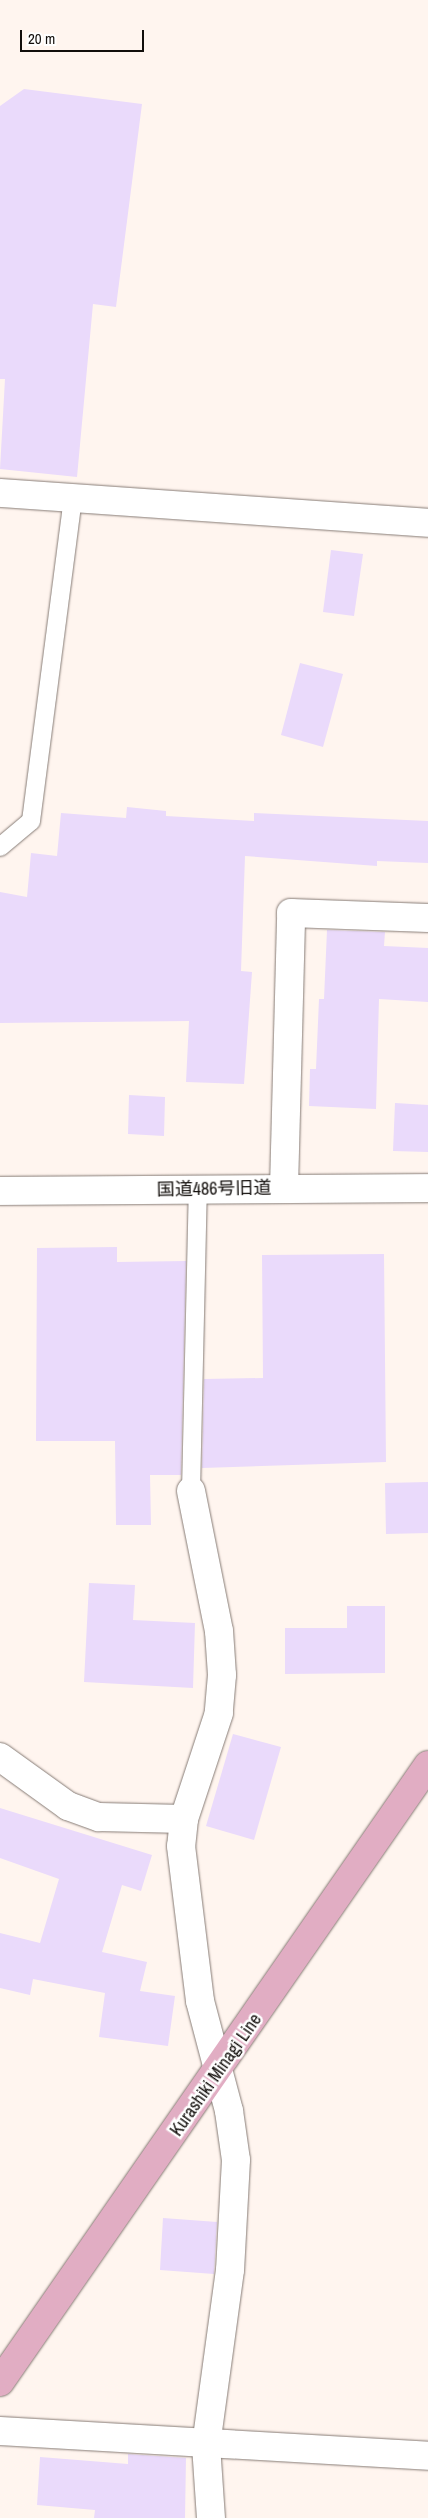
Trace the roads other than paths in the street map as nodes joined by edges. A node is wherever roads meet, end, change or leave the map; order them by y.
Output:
1 (0, 493) edge
2 (72, 496) junction
3 (428, 523) edge
4 (0, 847) edge
5 (428, 918) edge
6 (284, 1188) junction
7 (428, 1188) edge
8 (198, 1190) junction
9 (0, 1191) edge
10 (191, 1492) joint
11 (0, 1757) edge
12 (428, 1765) edge
13 (184, 1819) junction
14 (220, 2070) junction
15 (0, 2382) edge
16 (0, 2431) edge
17 (206, 2445) junction
18 (428, 2456) edge
19 (211, 2518) edge

1 - 2 street
2 - 3 street
2 - 4 lane
5 - 6 street
6 - 7 street, 国道486号旧道
6 - 8 street, 国道486号旧道
8 - 9 street, 国道486号旧道
8 - 10 lane
10 - 13 street
11 - 13 street
12 - 14 main road, Kurashiki Minagi Line
13 - 14 street
14 - 15 main road, Kurashiki Minagi Line
14 - 17 street
16 - 17 street
17 - 18 street
17 - 19 street

